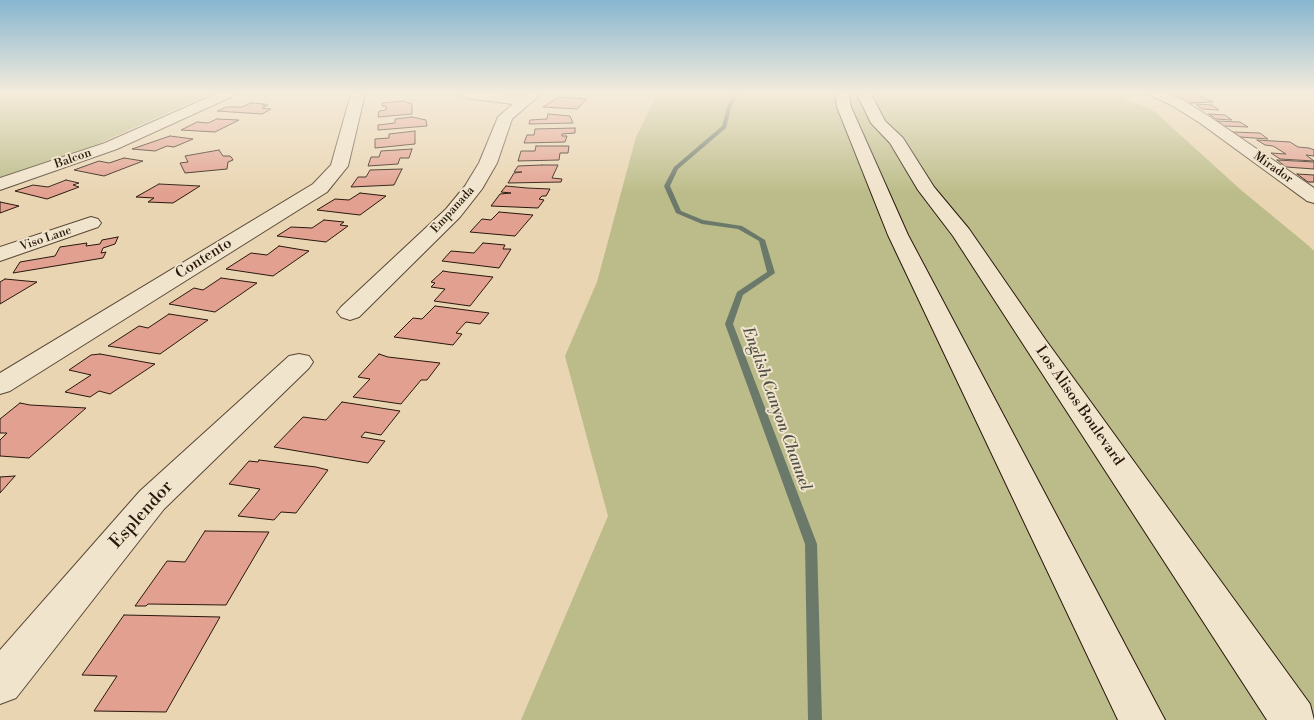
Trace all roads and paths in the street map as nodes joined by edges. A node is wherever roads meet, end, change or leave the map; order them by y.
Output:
1 (152, 128) edge
2 (349, 128) edge
3 (501, 128) edge
4 (853, 128) edge
5 (884, 128) edge
6 (1216, 128) edge
7 (0, 184) edge
8 (1314, 197) edge
9 (91, 223) dead end
10 (0, 254) edge
11 (350, 312) dead end
12 (299, 362) dead end
13 (0, 385) edge
14 (0, 683) edge
15 (1142, 720) edge
16 (1294, 720) edge

1 - 7 street, Balcon
2 - 13 street, Contento
3 - 11 street, Empanada
4 - 15 street
5 - 16 street, Los Alisos Boulevard
6 - 8 street, Mirador
9 - 10 street, Viso Lane
12 - 14 street, Esplendor

